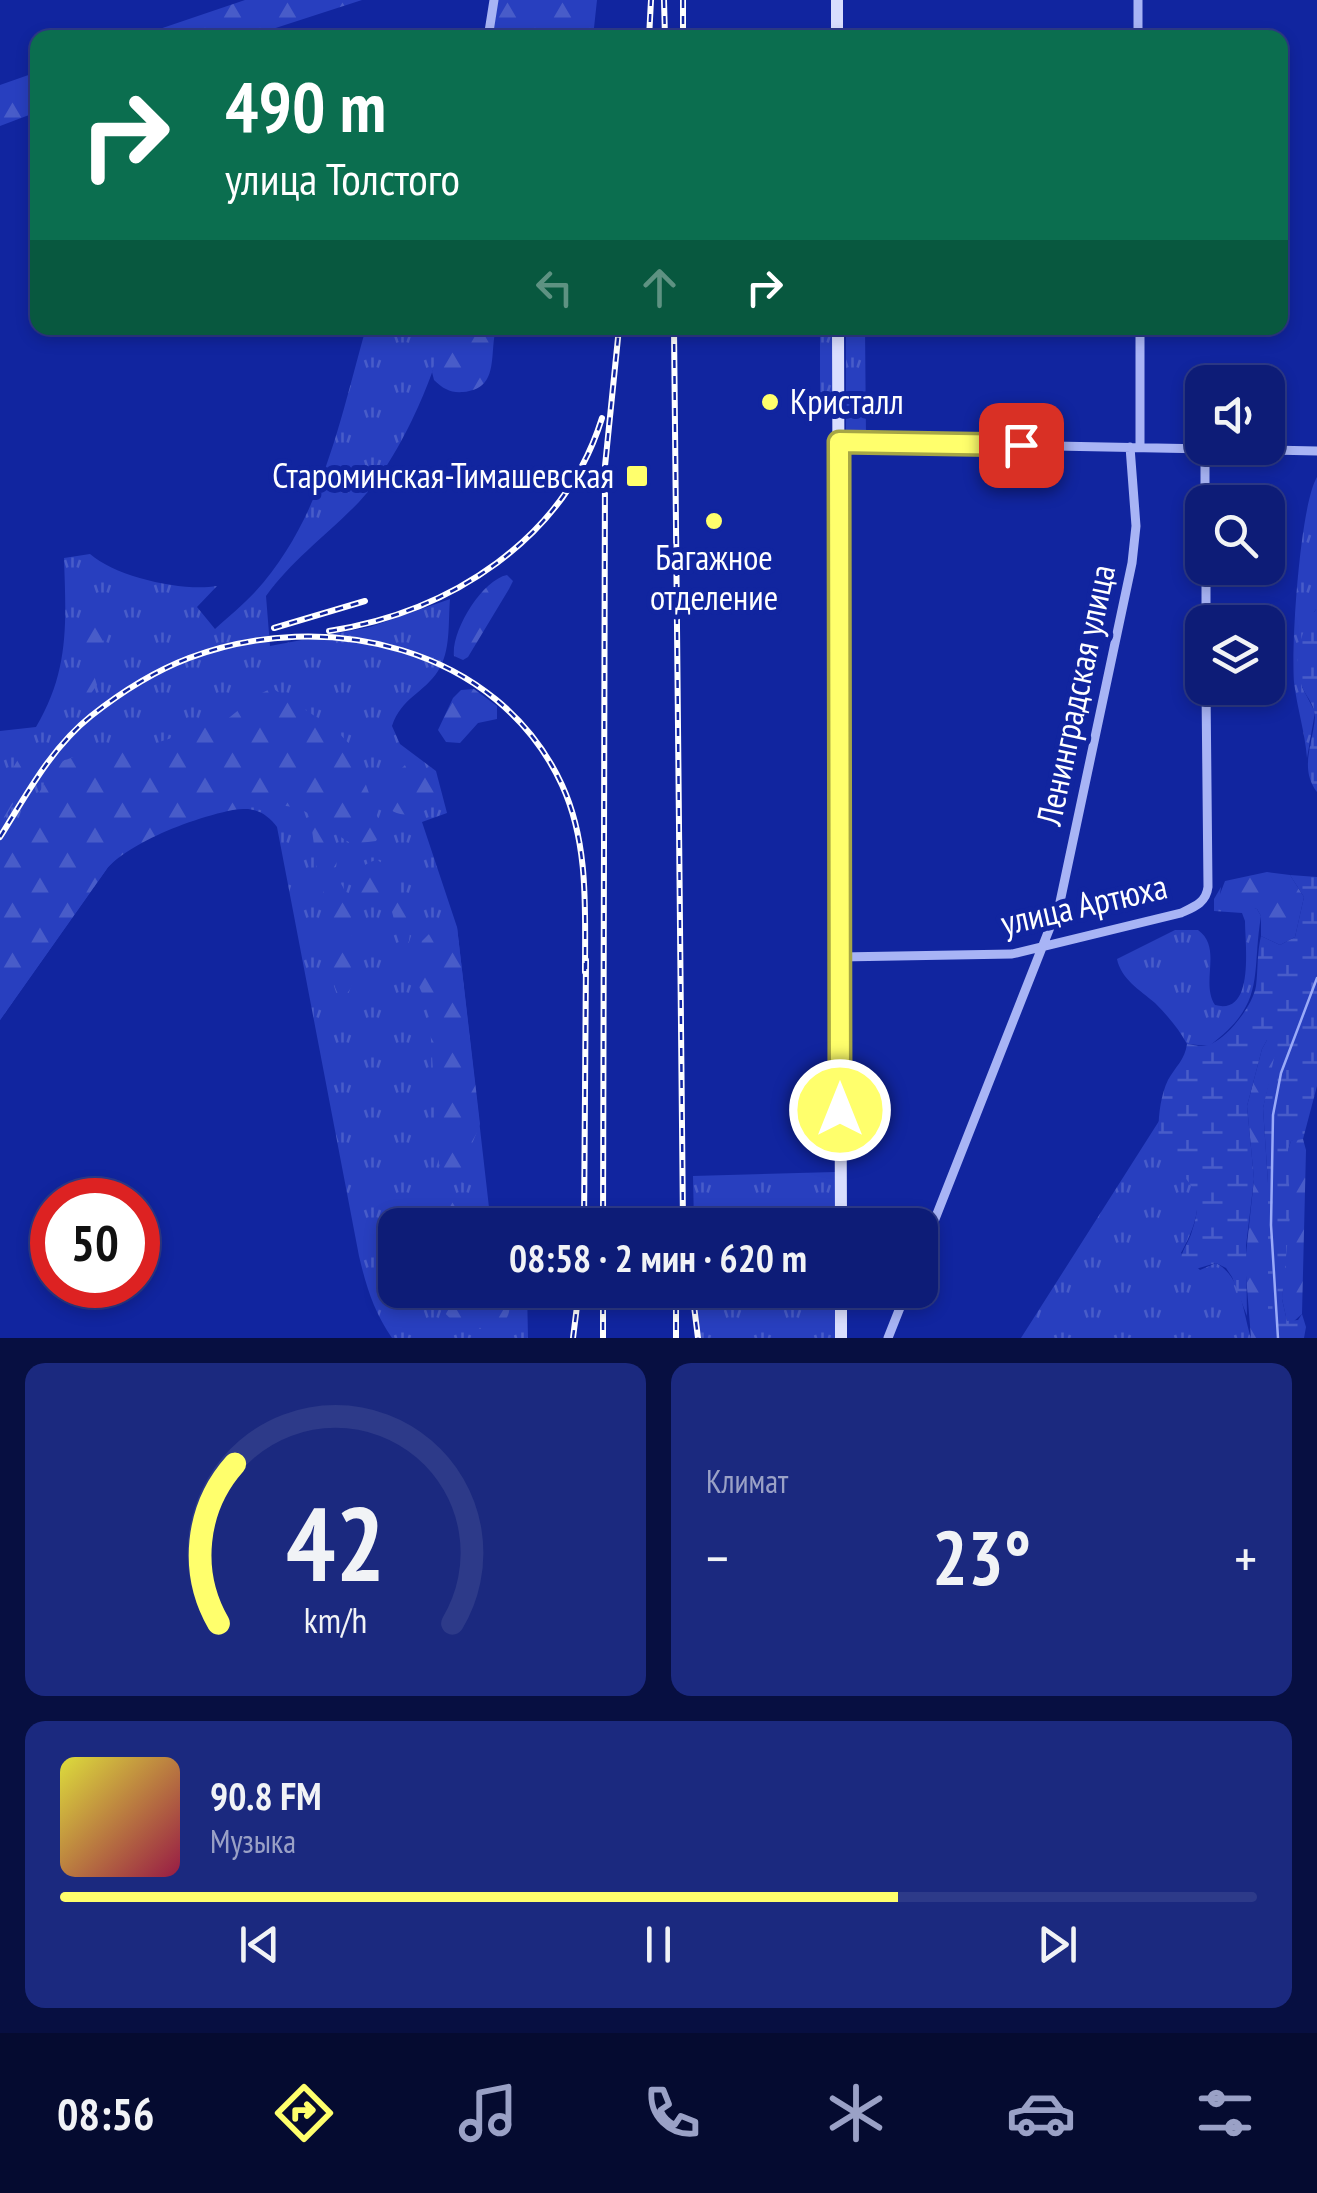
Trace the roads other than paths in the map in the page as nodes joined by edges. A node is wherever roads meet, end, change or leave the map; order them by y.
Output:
1 (494, 0) edge
2 (836, 0) edge
3 (1138, 0) edge
4 (489, 30) edge
5 (837, 30) edge
6 (1138, 30) edge
7 (838, 335) edge
8 (1140, 335) edge
9 (839, 442) junction
10 (1135, 447) junction
11 (1185, 448) edge
12 (1285, 451) edge
13 (1317, 452) edge
14 (1206, 705) edge
15 (1042, 949) junction
16 (840, 956) junction
17 (841, 1208) edge
18 (938, 1212) edge
19 (841, 1308) edge
20 (900, 1308) edge
21 (842, 1338) edge
22 (888, 1338) edge

1 - 4 street
2 - 5 main road
3 - 6 street
7 - 9 main road
8 - 10 street, Ленинградская улица
9 - 10 street
9 - 16 main road
10 - 11 street
10 - 15 street, Ленинградская улица
12 - 13 street
14 - 15 street, улица Артюха
15 - 16 street, улица Артюха
15 - 18 street, Ленинградская улица
16 - 17 main road
19 - 21 main road
20 - 22 street

